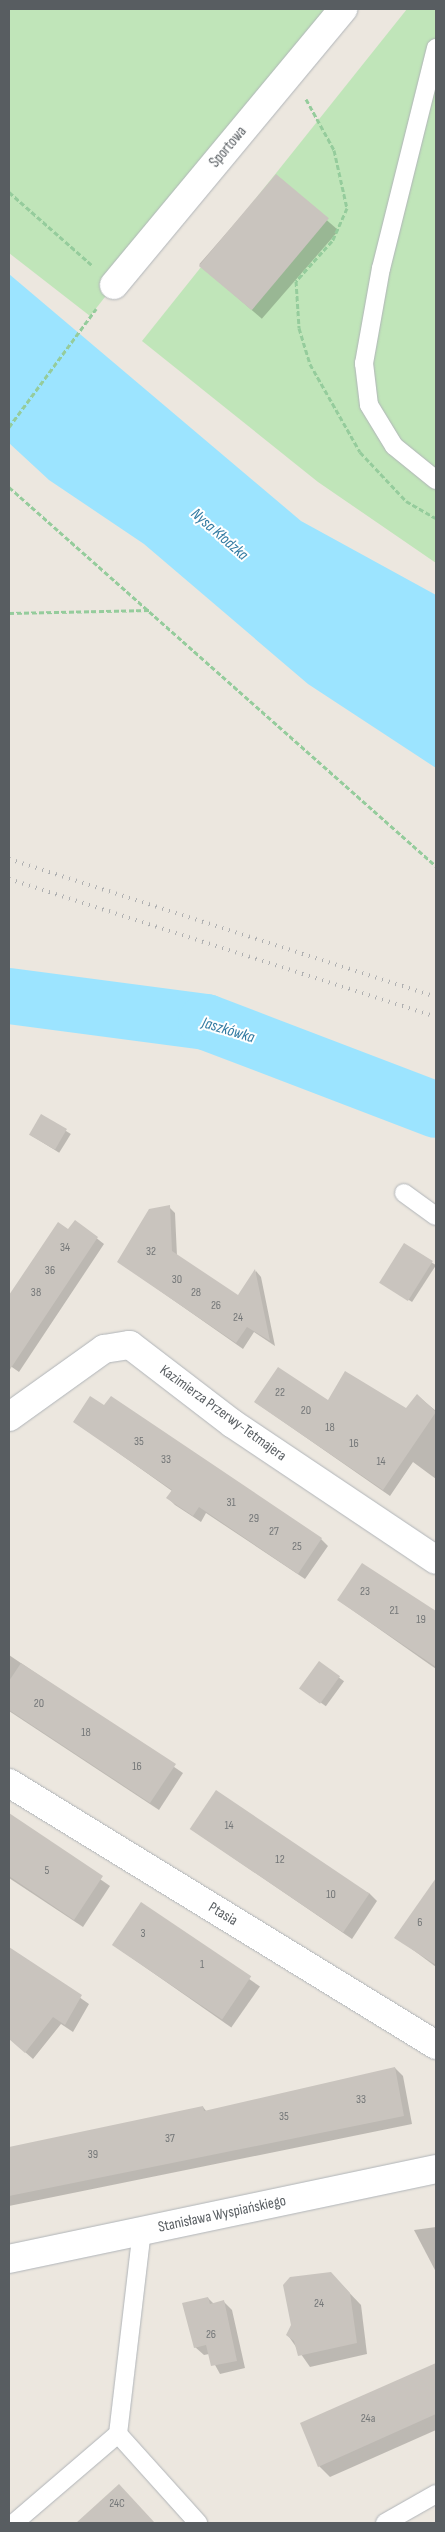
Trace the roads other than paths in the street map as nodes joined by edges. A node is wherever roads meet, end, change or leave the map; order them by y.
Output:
1 (343, 9) edge
2 (436, 48) edge
3 (106, 278) road end
4 (436, 480) edge
5 (404, 1193) dead end
6 (436, 1216) edge
7 (9, 1416) edge
8 (436, 1560) edge
9 (9, 1783) edge
10 (436, 2045) edge
11 (436, 2169) edge
12 (142, 2231) junction
13 (9, 2259) edge
14 (118, 2434) junction
15 (436, 2494) edge
16 (14, 2523) edge
17 (198, 2523) edge
18 (385, 2523) edge

1 - 3 street, Sportowa
2 - 4 lane
5 - 6 lane
7 - 8 street, Kazimierza Przerwy-Tetmajera
9 - 10 street, Ptasia
11 - 12 street, Stanisława Wyspiańskiego
12 - 13 street, Stanisława Wyspiańskiego
12 - 14 lane
14 - 16 lane
14 - 17 lane
15 - 18 lane

